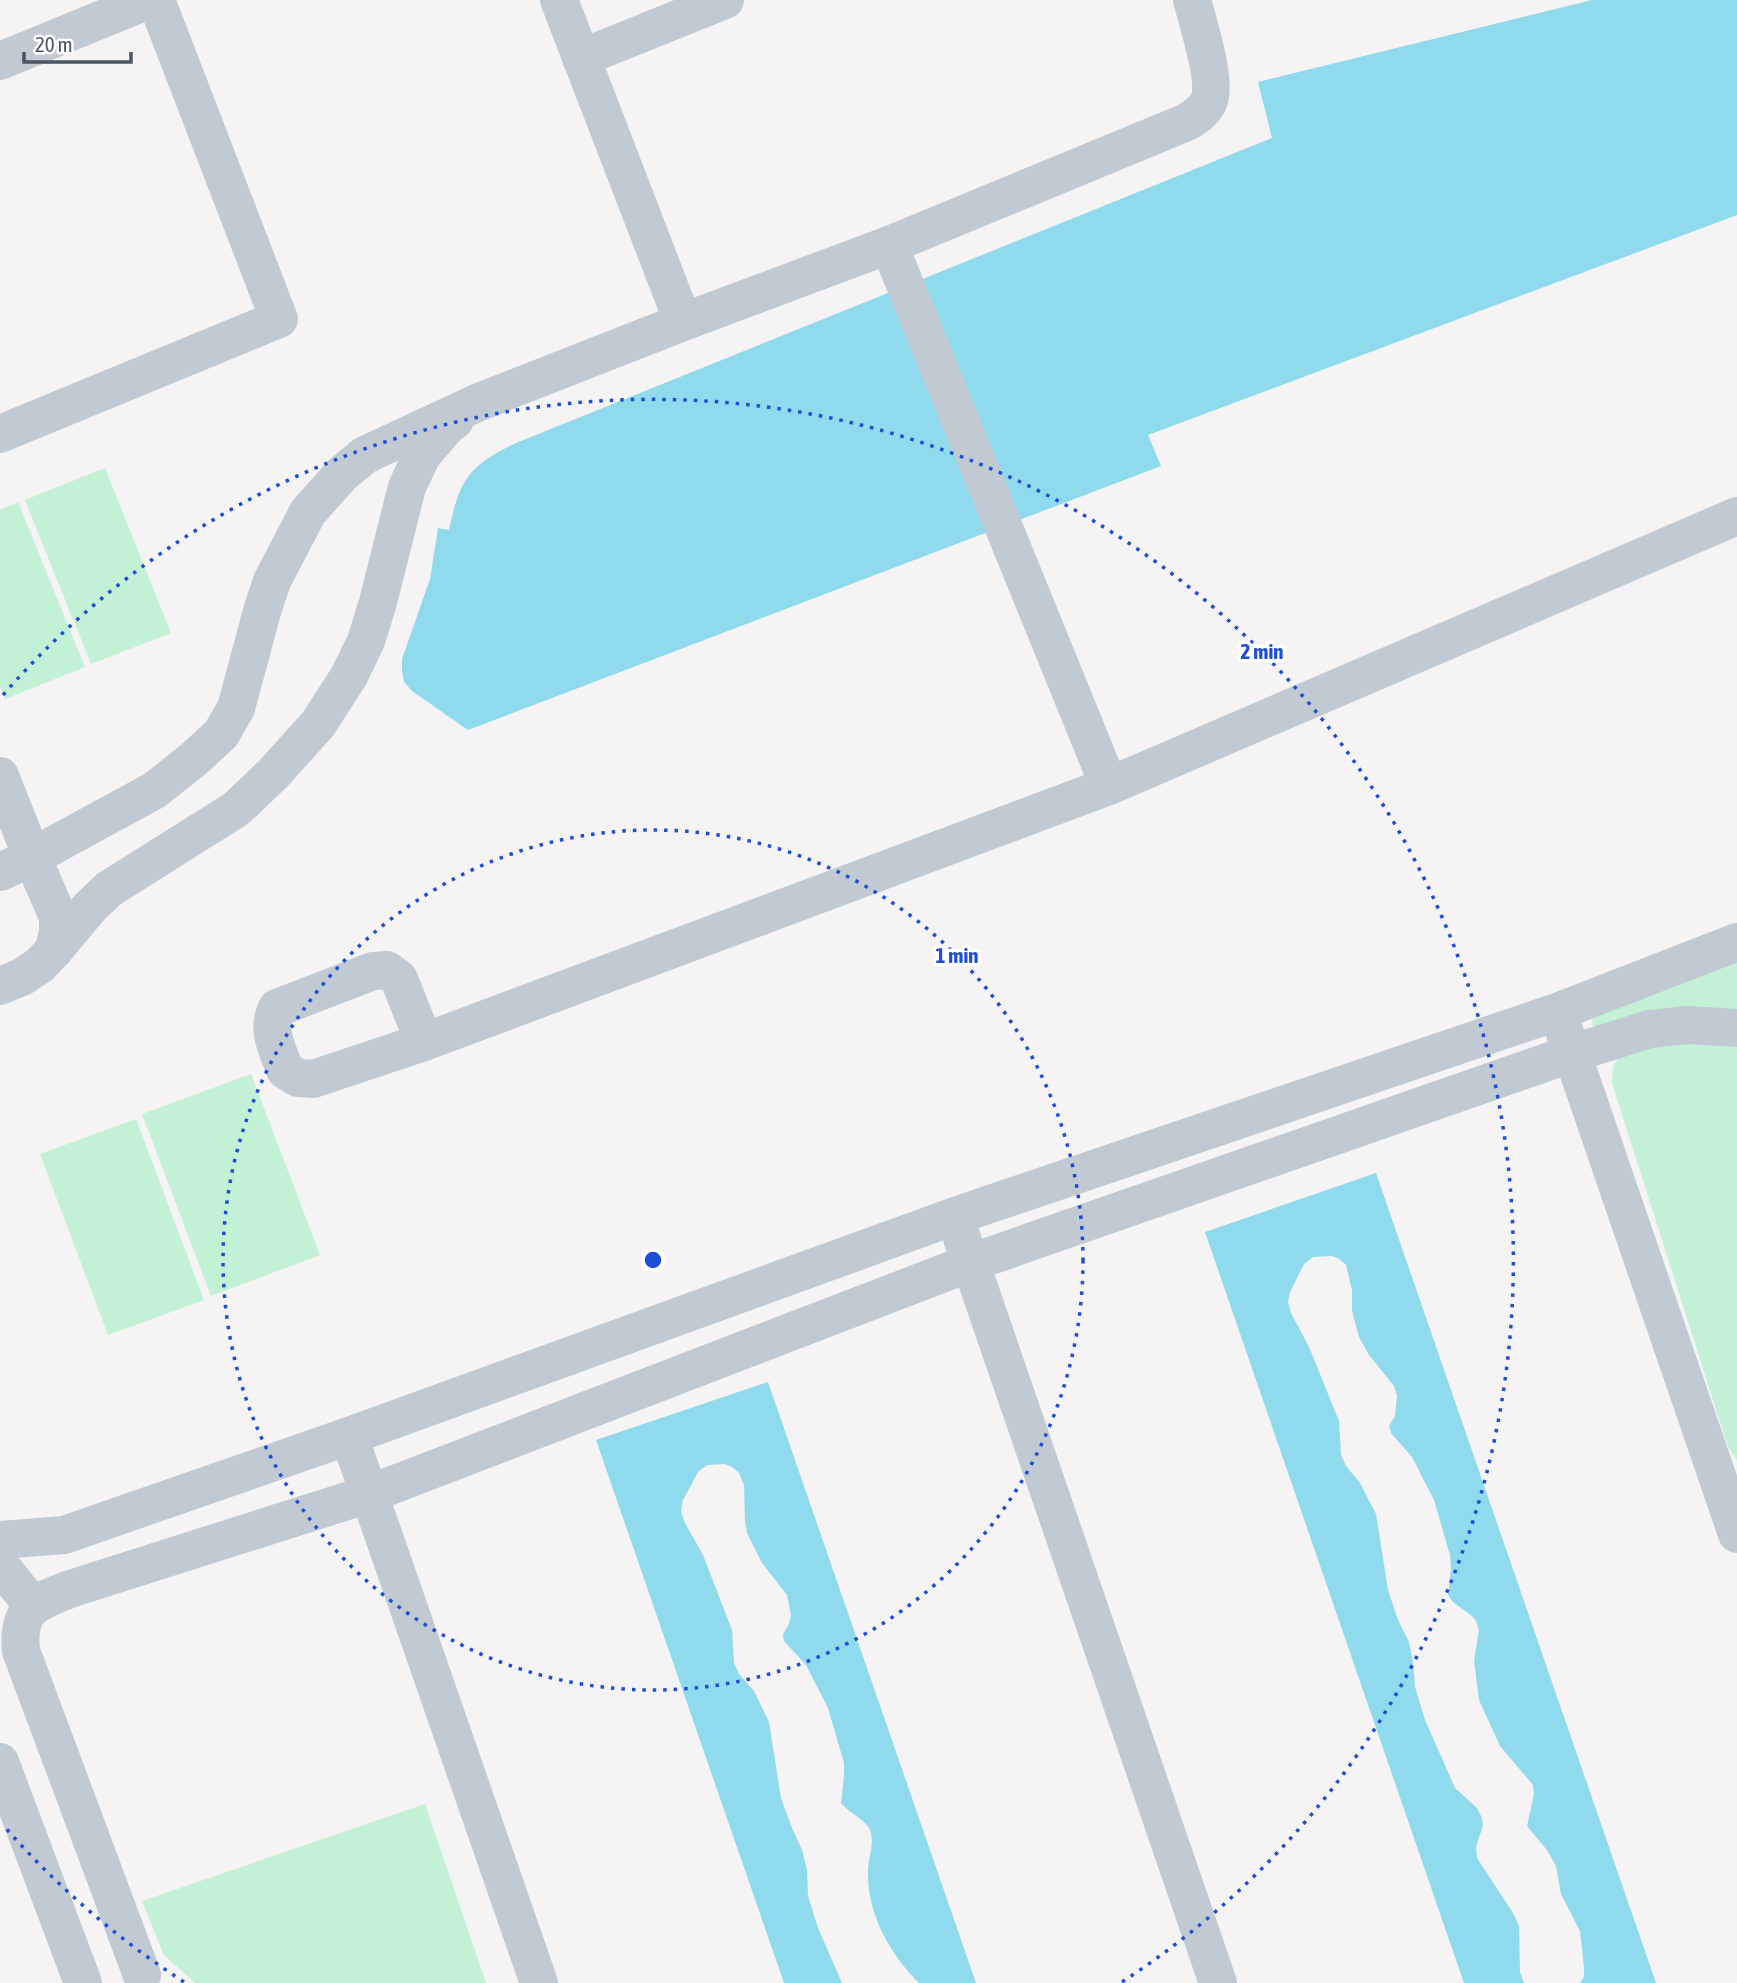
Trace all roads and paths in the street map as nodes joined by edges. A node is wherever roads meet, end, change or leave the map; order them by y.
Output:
1 (149, 0) edge
2 (156, 0) edge
3 (559, 0) edge
4 (725, 0) edge
5 (1192, 0) edge
6 (581, 58) junction
7 (0, 61) edge
8 (895, 260) junction
9 (683, 322) junction
10 (479, 402) junction
11 (0, 433) edge
12 (1737, 516) edge
13 (0, 776) edge
14 (1109, 786) junction
15 (155, 790) junction
16 (184, 842) junction
17 (16, 865) edge
18 (1737, 942) edge
19 (54, 950) junction
20 (0, 986) edge
21 (1557, 1012) junction
22 (1737, 1028) edge
23 (424, 1042) dead end
24 (1573, 1053) junction
25 (955, 1216) junction
26 (970, 1263) junction
27 (349, 1436) junction
28 (369, 1494) junction
29 (1736, 1528) edge
30 (0, 1540) edge
31 (0, 1565) edge
32 (17, 1624) edge
33 (0, 1762) edge
34 (140, 1980) edge
35 (83, 1983) edge
36 (538, 1983) edge
37 (1218, 1983) edge

1 - 7 street
2 - 11 street
3 - 6 street
4 - 6 street
5 - 8 street
6 - 9 street
8 - 9 street
8 - 14 street
9 - 10 street
10 - 15 street
10 - 16 street
12 - 14 street
13 - 17 street
14 - 23 street
15 - 16 street
15 - 17 street
16 - 19 street
17 - 19 street
18 - 21 street
19 - 20 street
21 - 24 street
21 - 25 street
22 - 24 street
24 - 26 street
24 - 29 street
25 - 26 street
25 - 27 street
26 - 28 street
26 - 37 street
27 - 28 street
27 - 30 street
28 - 32 street
28 - 36 street
31 - 32 street
32 - 34 street
33 - 35 street

